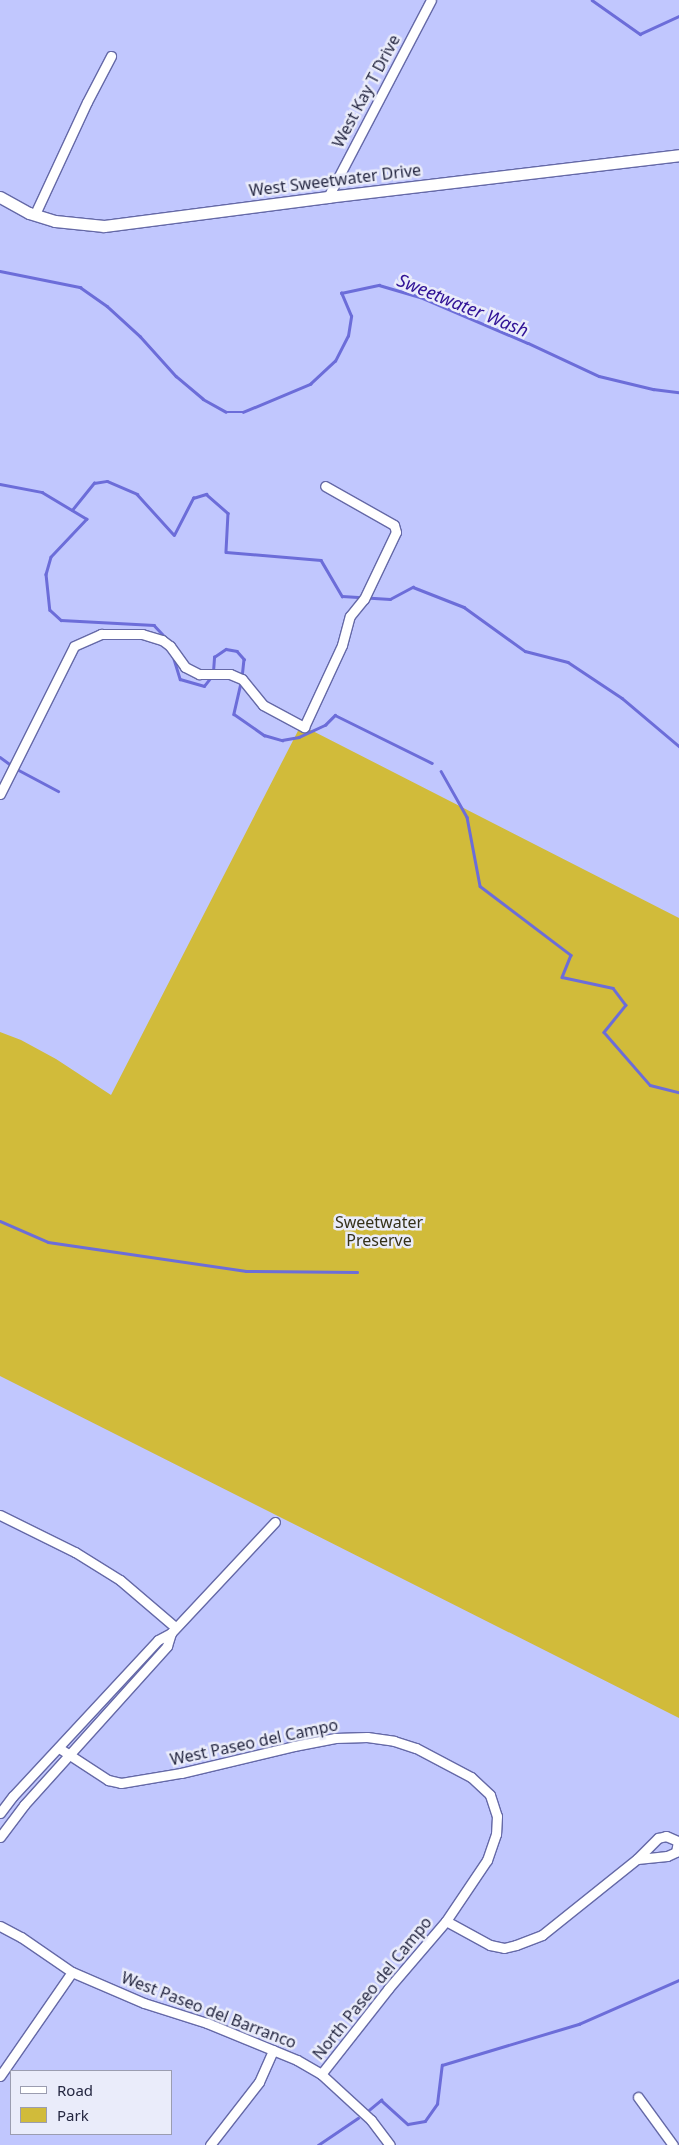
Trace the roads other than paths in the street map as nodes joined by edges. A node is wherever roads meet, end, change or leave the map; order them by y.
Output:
1 (431, 0) edge
2 (111, 56) dead end
3 (679, 155) edge
4 (328, 197) junction
5 (0, 198) edge
6 (34, 214) junction
7 (325, 486) dead end
8 (0, 794) edge
9 (0, 1516) edge
10 (275, 1522) dead end
11 (173, 1630) junction
12 (58, 1748) junction
13 (68, 1756) junction
14 (0, 1813) edge
15 (0, 1837) edge
16 (638, 1859) dead end
17 (446, 1921) junction
18 (0, 1926) edge
19 (72, 1972) junction
20 (273, 2050) junction
21 (321, 2074) junction
22 (0, 2076) edge
23 (638, 2096) dead end
24 (210, 2145) edge
25 (390, 2145) edge
26 (673, 2145) edge

1 - 4 street, West Kay T Drive
2 - 6 street
3 - 4 street, West Sweetwater Drive
4 - 6 street, West Sweetwater Drive
5 - 6 street, West Sweetwater Drive
7 - 8 street
9 - 11 street
10 - 11 street
11 - 12 street
11 - 13 street
12 - 13 street, West Paseo del Campo
12 - 14 street
13 - 15 street
13 - 17 street, West Paseo del Campo
16 - 17 street
17 - 21 street, North Paseo del Campo
18 - 19 street, West Paseo del Barranco
19 - 20 street, West Paseo del Barranco
19 - 22 street
20 - 21 street, West Paseo del Barranco
20 - 24 street
21 - 25 street, West Paseo del Barranco
23 - 26 street

